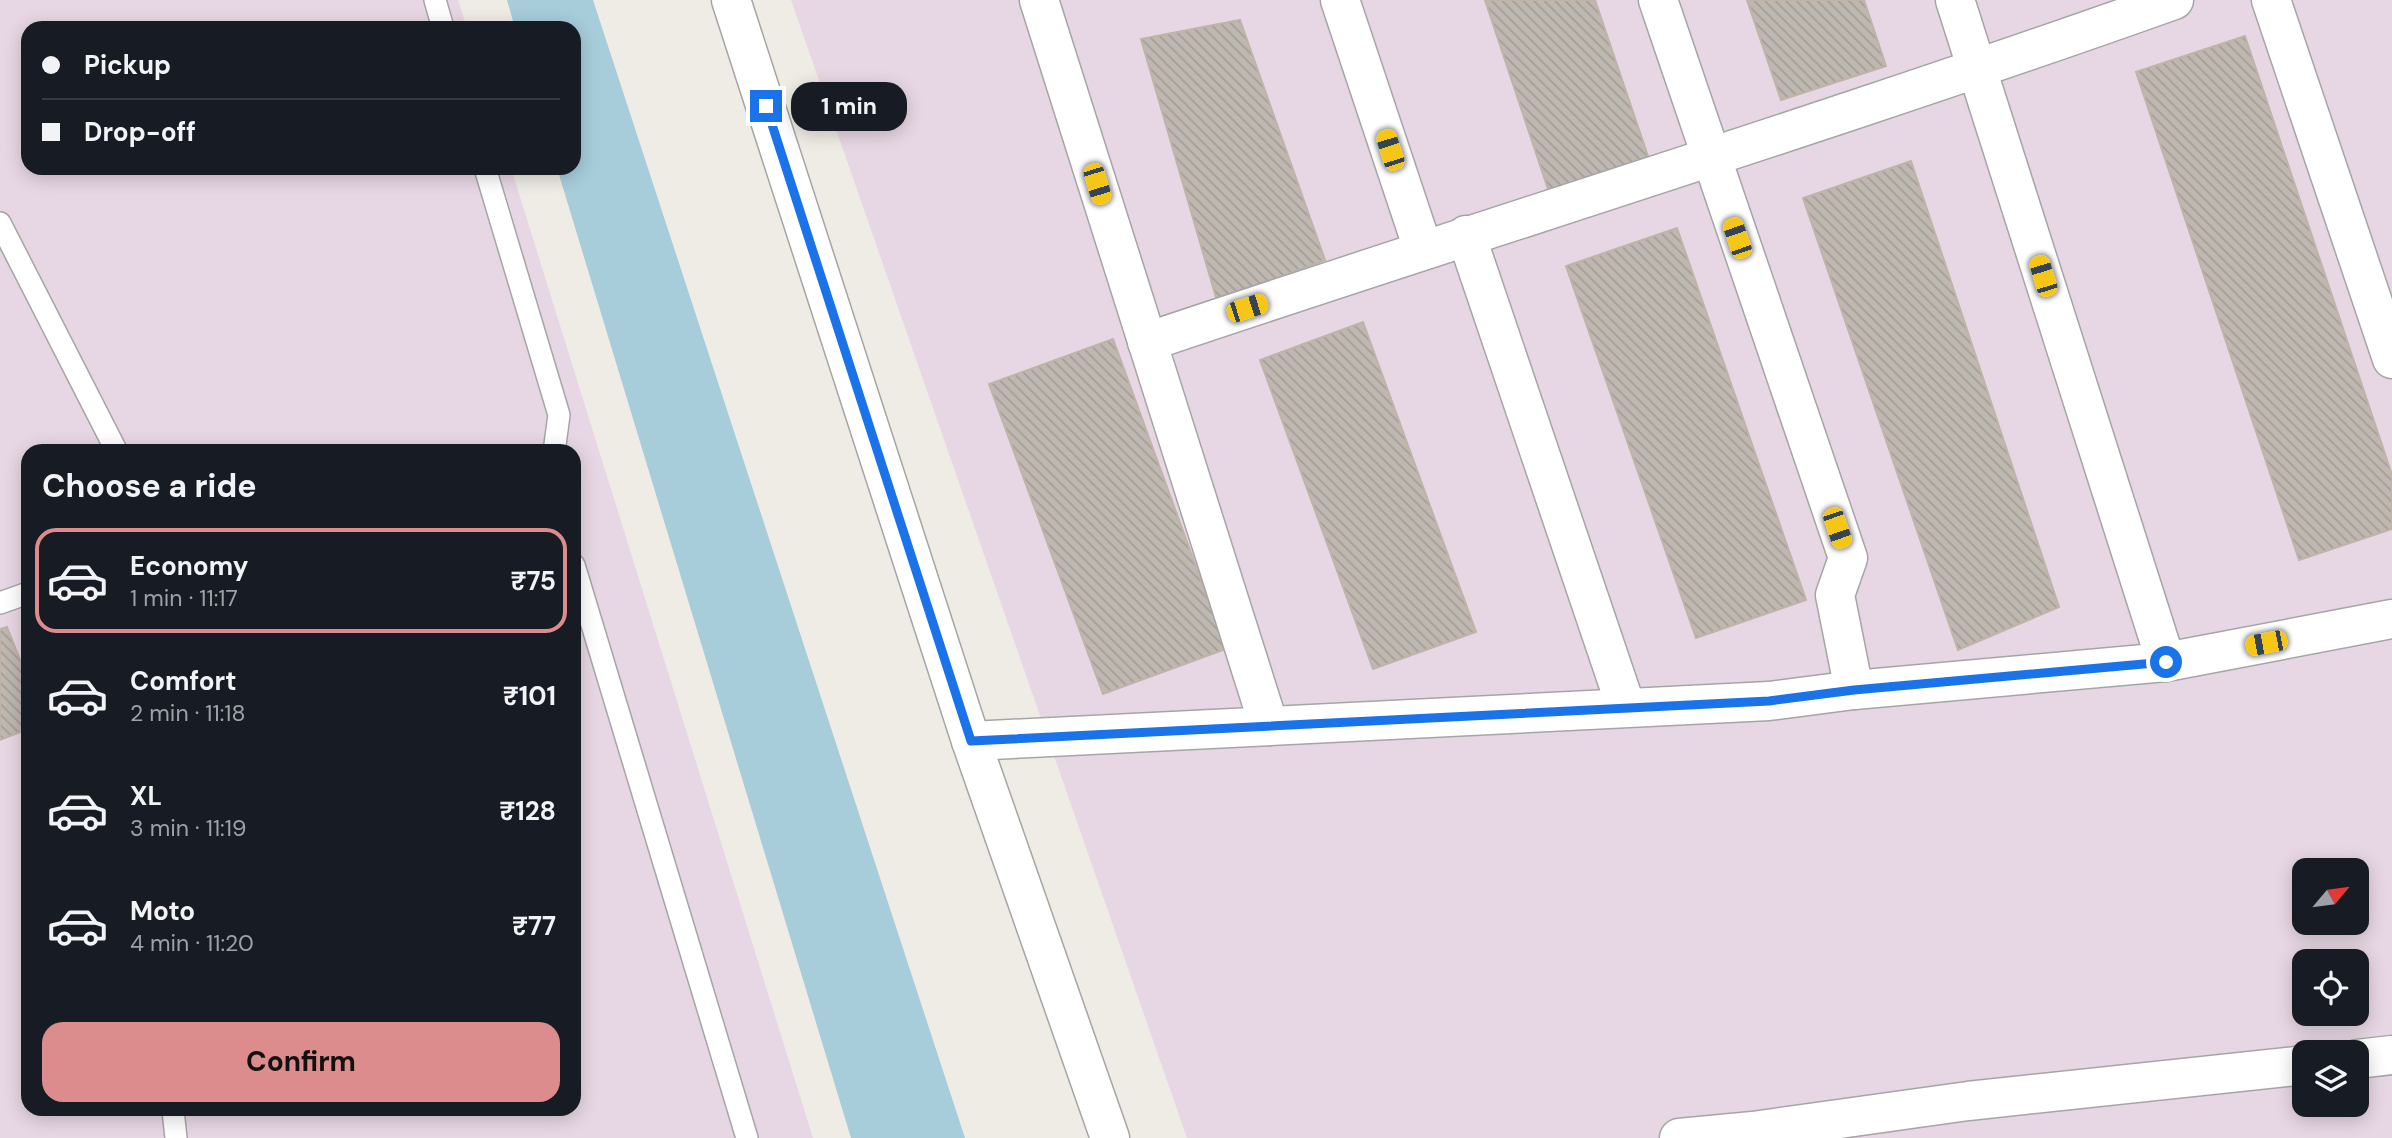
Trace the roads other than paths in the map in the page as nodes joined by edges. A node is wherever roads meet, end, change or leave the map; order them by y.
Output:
1 (435, 0) edge
2 (732, 0) edge
3 (1039, 0) edge
4 (1340, 0) edge
5 (1658, 0) edge
6 (1955, 0) edge
7 (2174, 0) edge
8 (2271, 0) edge
9 (441, 21) edge
10 (1978, 70) junction
11 (1710, 159) junction
12 (487, 175) edge
13 (0, 223) edge
14 (1466, 235) junction
15 (1423, 249) junction
16 (1147, 342) junction
17 (2392, 359) edge
18 (113, 444) edge
19 (555, 444) edge
20 (581, 588) edge
21 (21, 596) edge
22 (0, 603) edge
23 (2392, 619) edge
24 (2166, 662) junction
25 (1854, 690) junction
26 (1626, 707) junction
27 (1269, 726) junction
28 (971, 741) junction
29 (2392, 1055) edge
30 (2369, 1058) edge
31 (2292, 1066) edge
32 (174, 1116) edge
33 (1754, 1135) edge
34 (176, 1138) edge
35 (747, 1138) edge
36 (1110, 1138) edge
37 (1679, 1138) edge

1 - 9 lane
2 - 28 street
3 - 16 street
4 - 15 street
5 - 11 street
6 - 10 street
7 - 10 street
8 - 17 street
10 - 11 street
10 - 24 street
11 - 14 street
11 - 25 street
12 - 19 lane
13 - 18 lane
14 - 15 street
14 - 26 street
15 - 16 street
16 - 27 street
20 - 35 lane
21 - 22 lane
23 - 24 street
24 - 25 street
25 - 26 street
26 - 27 street
27 - 28 street
28 - 36 street
29 - 30 street
31 - 33 street
32 - 34 lane
33 - 37 street

